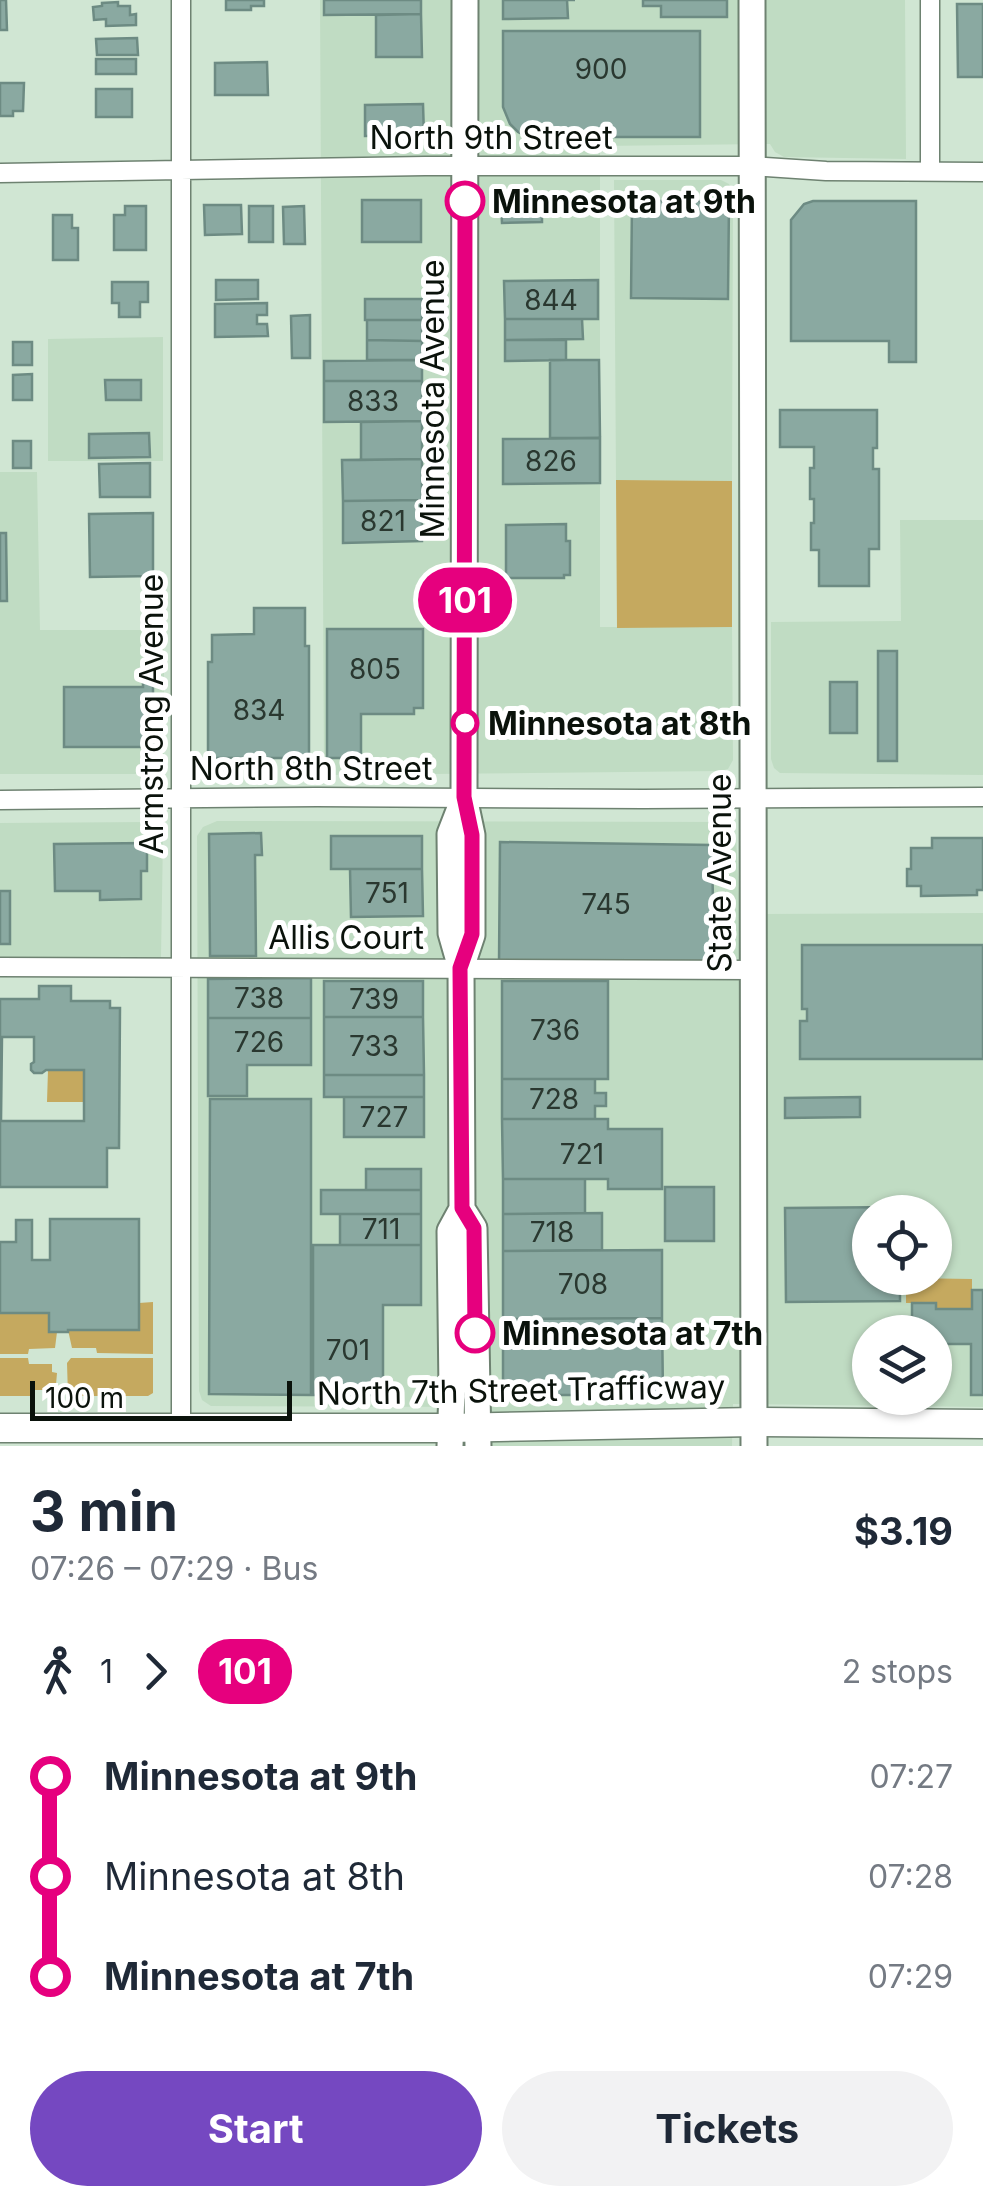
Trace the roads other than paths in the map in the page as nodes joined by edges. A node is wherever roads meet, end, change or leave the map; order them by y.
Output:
1 (181, 0) edge
2 (465, 0) edge
3 (752, 0) edge
4 (930, 0) edge
5 (465, 166) junction
6 (752, 166) junction
7 (181, 170) junction
8 (930, 171) junction
9 (0, 172) edge
10 (983, 172) edge
11 (983, 796) edge
12 (464, 797) junction
13 (751, 798) junction
14 (182, 799) junction
15 (0, 800) edge
16 (0, 967) edge
17 (182, 967) junction
18 (460, 968) junction
19 (752, 970) junction
20 (983, 1424) edge
21 (0, 1428) edge
22 (182, 1428) junction
23 (754, 1434) edge
24 (464, 1437) edge

1 - 7 street, Armstrong Avenue
2 - 5 main road, Minnesota Avenue
3 - 6 main road, State Avenue
4 - 8 street
5 - 6 street, North 9th Street
5 - 7 street, North 9th Street
5 - 12 main road, Minnesota Avenue
6 - 8 street, North 9th Street
6 - 13 main road, State Avenue
7 - 9 street, North 9th Street
7 - 14 street, Armstrong Avenue
8 - 10 street, North 9th Street
11 - 13 street, North 8th Street
12 - 13 street, North 8th Street
12 - 14 street, North 8th Street
12 - 18 main road, Minnesota Avenue
13 - 19 main road, State Avenue
14 - 15 street, North 8th Street
14 - 17 street, Armstrong Avenue
16 - 17 street, Allis Court
17 - 18 street, Allis Court
17 - 22 street, Armstrong Avenue
18 - 19 street, Allis Court
18 - 24 main road, Minnesota Avenue
19 - 23 main road, State Avenue
20 - 23 main road, North 7th Street Trafficway
21 - 22 main road, North 7th Street Trafficway
22 - 24 main road, North 7th Street Trafficway
23 - 24 main road, North 7th Street Trafficway

